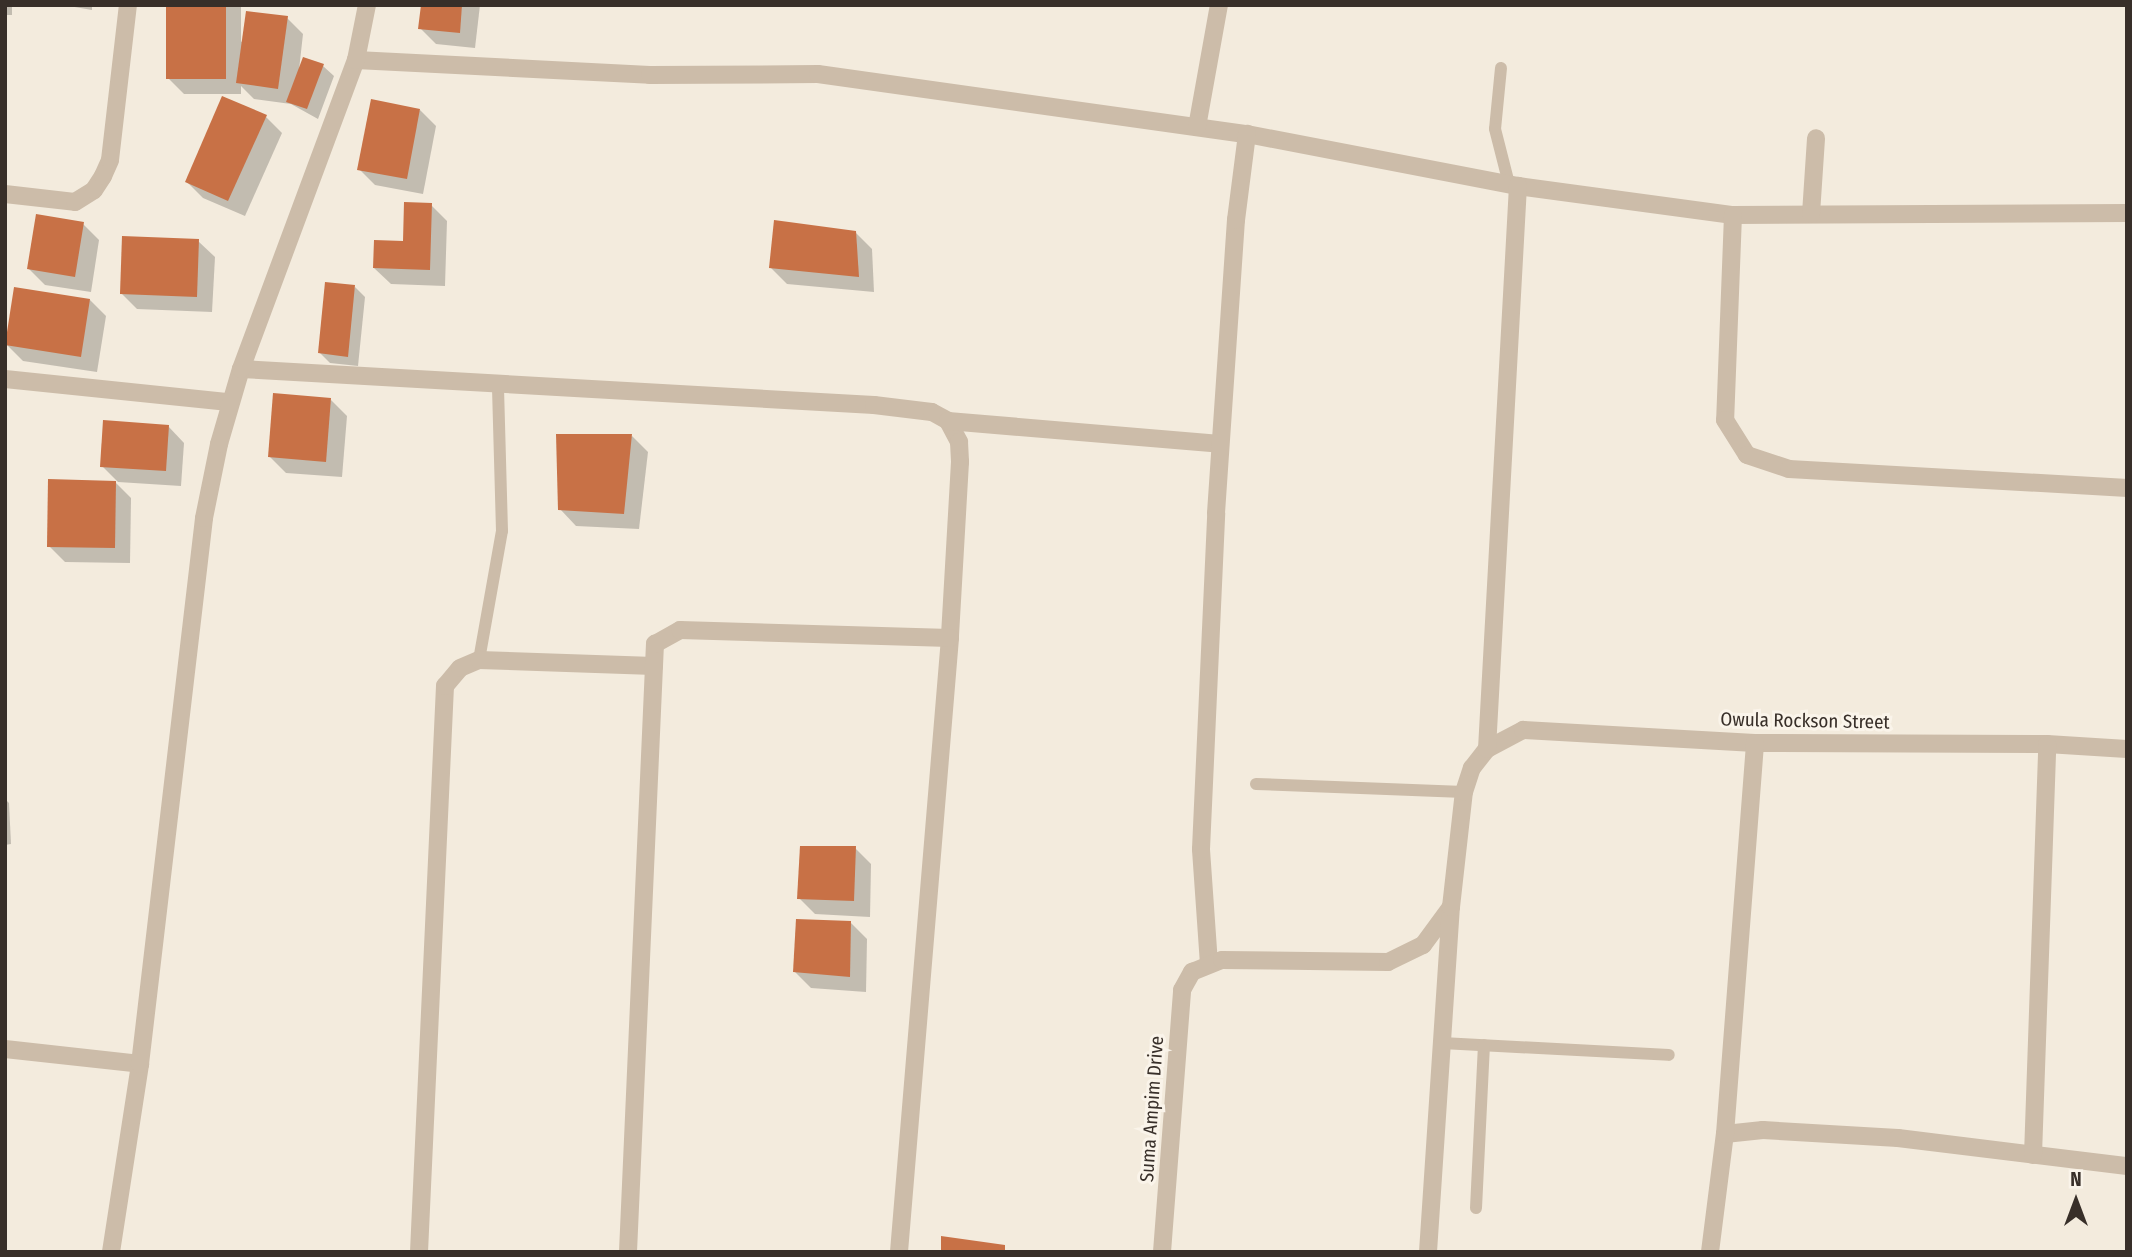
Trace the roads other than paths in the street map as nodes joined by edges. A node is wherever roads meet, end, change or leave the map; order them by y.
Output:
1 (128, 5) edge
2 (367, 5) edge
3 (1219, 5) edge
4 (356, 60) junction
5 (1501, 68) dead end
6 (1197, 127) junction
7 (1247, 134) junction
8 (1816, 138) dead end
9 (1513, 185) junction
10 (5, 194) edge
11 (2127, 213) edge
12 (1811, 214) junction
13 (1733, 215) junction
14 (241, 369) junction
15 (5, 379) edge
16 (498, 384) junction
17 (229, 402) junction
18 (948, 421) junction
19 (1220, 444) junction
20 (2127, 488) edge
21 (950, 638) junction
22 (479, 660) junction
23 (654, 666) junction
24 (1755, 743) junction
25 (2047, 744) junction
26 (1487, 749) junction
27 (2127, 749) edge
28 (1256, 784) dead end
29 (1464, 792) junction
30 (1451, 907) junction
31 (1209, 964) junction
32 (1442, 1043) junction
33 (1484, 1045) junction
34 (5, 1049) edge
35 (1669, 1055) dead end
36 (140, 1064) junction
37 (1726, 1134) junction
38 (2033, 1154) junction
39 (2127, 1166) edge
40 (1476, 1208) dead end
41 (111, 1252) edge
42 (419, 1252) edge
43 (628, 1252) edge
44 (899, 1252) edge
45 (1162, 1252) edge
46 (1428, 1252) edge
47 (1710, 1252) edge

1 - 10 street
2 - 4 street
3 - 6 street
4 - 6 street
4 - 14 street
5 - 9 lane
6 - 7 street
7 - 9 street
7 - 19 street
8 - 12 street
9 - 13 street
9 - 26 street
11 - 12 street
12 - 13 street
13 - 20 street
14 - 16 street
14 - 17 street
15 - 17 street
16 - 18 street
16 - 22 lane
17 - 36 street
18 - 19 street
18 - 21 street
19 - 31 street
21 - 23 street
21 - 44 street
22 - 23 street
22 - 42 street
23 - 43 street
24 - 25 street, Owula Rockson Street
24 - 26 street, Owula Rockson Street
24 - 37 street
25 - 27 street, Owula Rockson Street
25 - 38 street
26 - 29 street
28 - 29 lane
29 - 30 street
30 - 31 street
30 - 32 street
31 - 45 street, Suma Ampim Drive
32 - 33 lane
32 - 46 street
33 - 35 lane
33 - 40 lane
34 - 36 street
36 - 41 street
37 - 38 street
37 - 47 street
38 - 39 street

